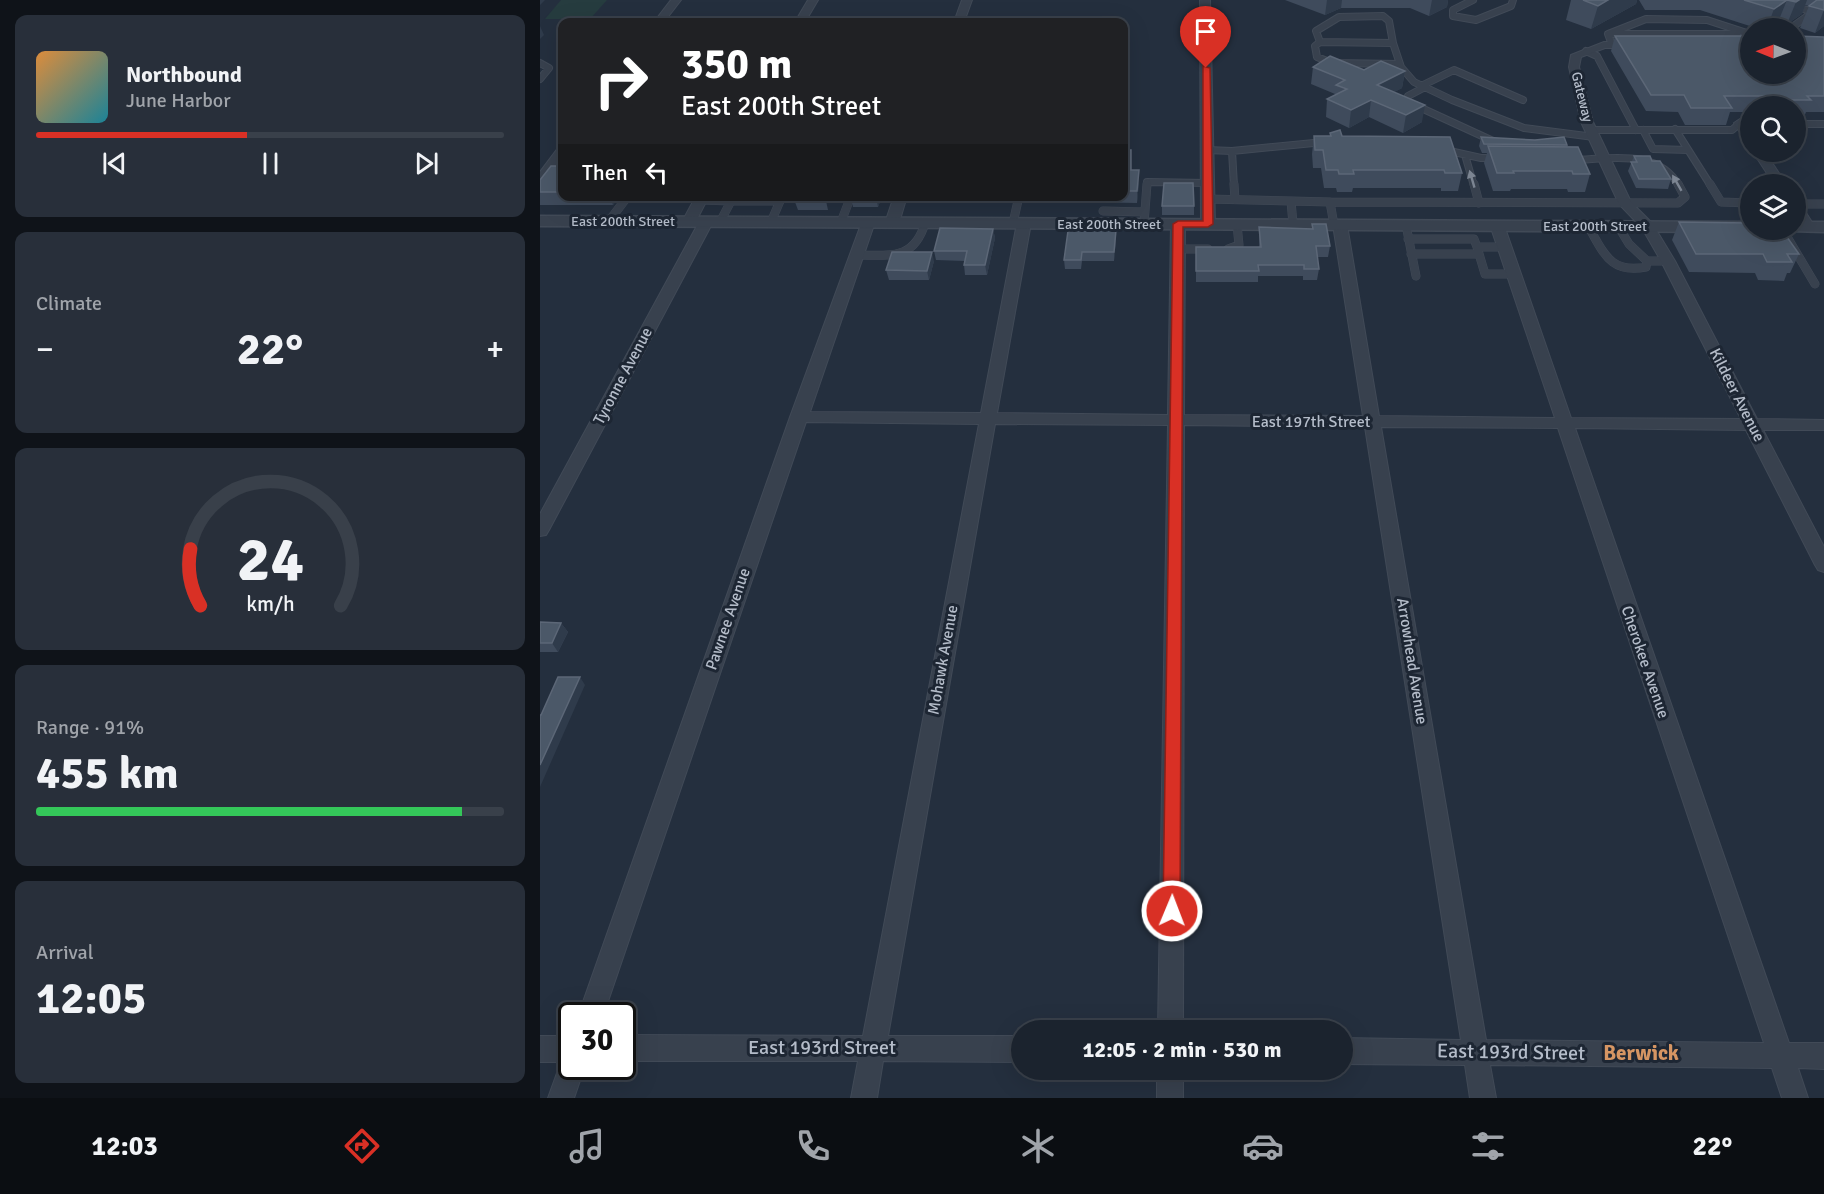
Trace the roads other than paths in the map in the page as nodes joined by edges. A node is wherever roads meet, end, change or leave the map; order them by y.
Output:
1 (676, 0) edge
2 (813, 0) edge
3 (967, 0) edge
4 (1205, 0) edge
5 (1473, 0) edge
6 (1513, 0) edge
7 (1775, 0) edge
8 (663, 18) edge
9 (802, 18) edge
10 (960, 18) edge
11 (1805, 18) edge
12 (1739, 34) joint
13 (1610, 40) junction
14 (1320, 42) junction
15 (1393, 43) junction
16 (1739, 46) edge
17 (1586, 51) junction
18 (540, 63) edge
19 (1400, 64) junction
20 (540, 79) edge
21 (1423, 86) junction
22 (1523, 100) dead end
23 (1806, 124) edge
24 (1824, 124) edge
25 (1740, 126) edge
26 (1675, 129) junction
27 (1640, 130) junction
28 (1561, 134) junction
29 (1592, 134) junction
30 (1332, 142) edge
31 (1556, 142) edge
32 (1501, 144) edge
33 (1441, 149) edge
34 (1207, 150) junction
35 (1688, 150) junction
36 (1232, 151) junction
37 (1466, 155) junction
38 (1504, 158) edge
39 (1563, 160) edge
40 (1605, 160) junction
41 (550, 168) edge
42 (540, 181) edge
43 (1207, 183) junction
44 (1207, 199) junction
45 (1235, 200) junction
46 (624, 201) edge
47 (702, 201) edge
48 (730, 201) edge
49 (780, 201) edge
50 (849, 201) edge
51 (899, 201) edge
52 (1018, 201) edge
53 (1291, 201) junction
54 (1330, 202) junction
55 (1479, 203) junction
56 (1740, 203) edge
57 (1625, 204) junction
58 (1824, 204) edge
59 (1806, 205) edge
60 (1103, 212) dead end
61 (1144, 218) junction
62 (540, 221) edge
63 (609, 221) junction
64 (705, 222) junction
65 (771, 222) junction
66 (840, 222) junction
67 (868, 222) junction
68 (892, 223) junction
69 (924, 223) junction
70 (1018, 223) junction
71 (1178, 224) junction
72 (1208, 224) junction
73 (1237, 224) junction
74 (1293, 224) junction
75 (1337, 225) junction
76 (1497, 225) junction
77 (1588, 226) junction
78 (1618, 226) junction
79 (1647, 226) junction
80 (1740, 226) edge
81 (1407, 232) junction
82 (1461, 232) junction
83 (1789, 240) edge
84 (1505, 247) junction
85 (1177, 249) junction
86 (1478, 251) junction
87 (1411, 254) junction
88 (856, 255) junction
89 (1647, 261) junction
90 (1668, 261) junction
91 (1514, 274) junction
92 (1416, 276) dead end
93 (1815, 284) dead end
94 (798, 417) junction
95 (987, 420) junction
96 (1176, 422) junction
97 (1374, 422) junction
98 (1563, 423) junction
99 (1752, 424) junction
100 (1824, 425) edge
101 (540, 530) edge
102 (1824, 565) edge
103 (595, 1002) edge
104 (1171, 1020) edge
105 (873, 1047) junction
106 (636, 1048) edge
107 (540, 1049) edge
108 (558, 1049) edge
109 (1011, 1049) edge
110 (1353, 1051) edge
111 (1475, 1051) junction
112 (1781, 1056) junction
113 (1824, 1056) edge
114 (567, 1080) edge
115 (1170, 1080) edge
116 (561, 1098) edge
117 (864, 1098) edge
118 (1170, 1098) edge
119 (1483, 1098) edge
120 (1795, 1098) edge

1 - 8 street
2 - 9 street
3 - 10 street
4 - 34 street
5 - 6 lane
7 - 11 lane
12 - 13 lane
12 - 13 lane
13 - 16 street, Gateway
13 - 17 street, Gateway
14 - 15 lane
14 - 15 lane
14 - 19 lane
15 - 19 lane
17 - 27 lane
17 - 29 street, Gateway
18 - 20 lane
19 - 21 lane
21 - 22 lane
21 - 28 lane
21 - 32 lane
23 - 24 lane
25 - 26 lane
26 - 27 lane
26 - 35 lane
27 - 29 lane
27 - 35 lane
28 - 29 lane
28 - 31 lane
29 - 40 street, Gateway
30 - 36 lane
33 - 37 lane
34 - 36 lane
34 - 43 street
35 - 56 lane
36 - 45 lane
37 - 38 lane
55 -> 37 lane
39 - 40 lane
40 - 57 street, Gateway
57 -> 40 lane
41 - 42 street
43 - 44 street
43 - 61 lane
44 - 45 lane
44 - 72 street
45 - 53 lane
46 - 63 lane
47 - 64 street, Tyronne Avenue
48 - 64 lane
49 - 65 lane
50 - 66 lane
51 - 68 street
52 - 70 lane
53 - 54 lane
53 - 74 lane
54 - 55 lane
54 - 75 lane
55 - 57 lane
57 - 79 street, Gateway
58 - 59 lane
60 - 61 lane
61 - 70 street, East 200th Street
61 - 71 street, East 200th Street
62 - 63 street, East 200th Street
63 - 64 street, East 200th Street
64 - 65 street, East 200th Street
64 - 101 street, Tyronne Avenue
65 - 66 street, East 200th Street
66 - 67 street, East 200th Street
67 - 68 street, East 200th Street
67 - 88 street, Pawnee Avenue
68 - 69 street, East 200th Street
69 - 70 street, East 200th Street
69 - 88 lane
70 - 95 street, Mohawk Avenue
71 - 72 street, East 200th Street
71 - 85 street
72 - 73 street, East 200th Street
73 - 74 street, East 200th Street
73 - 85 lane
74 - 75 street, East 200th Street
75 - 81 street, East 200th Street
75 - 97 street, Arrowhead Avenue
76 - 77 street, East 200th Street
76 - 82 street, East 200th Street
76 - 84 street, Cherokee Avenue
77 - 78 street, East 200th Street
77 - 89 lane
78 - 79 street, East 200th Street
78 - 89 lane
79 - 80 street, East 200th Street
79 - 90 street, Kildeer Avenue
81 - 82 street, East 200th Street
81 - 87 lane
82 - 86 lane
83 - 93 lane
84 - 86 lane
84 - 91 street, Cherokee Avenue
85 - 96 street
86 - 87 lane
86 - 91 lane
87 - 92 lane
88 - 94 street, Pawnee Avenue
89 - 90 lane
90 - 99 street, Kildeer Avenue
91 - 98 street, Cherokee Avenue
94 - 95 street, East 197th Street
94 - 103 street, Pawnee Avenue
95 - 96 street, East 197th Street
95 - 105 street, Mohawk Avenue
96 - 97 street, East 197th Street
96 - 104 street
97 - 98 street, East 197th Street
97 - 111 street, Arrowhead Avenue
98 - 99 street, East 197th Street
98 - 112 street, Cherokee Avenue
99 - 100 street, East 197th Street
99 - 102 street, Kildeer Avenue
105 - 106 street, East 193rd Street
105 - 109 street, East 193rd Street
105 - 117 street, Mohawk Avenue
107 - 108 street
110 - 111 street, East 193rd Street
111 - 112 street, East 193rd Street
111 - 119 street, Arrowhead Avenue
112 - 113 street, East 193rd Street
112 - 120 street, Cherokee Avenue
114 - 116 street
115 - 118 street

